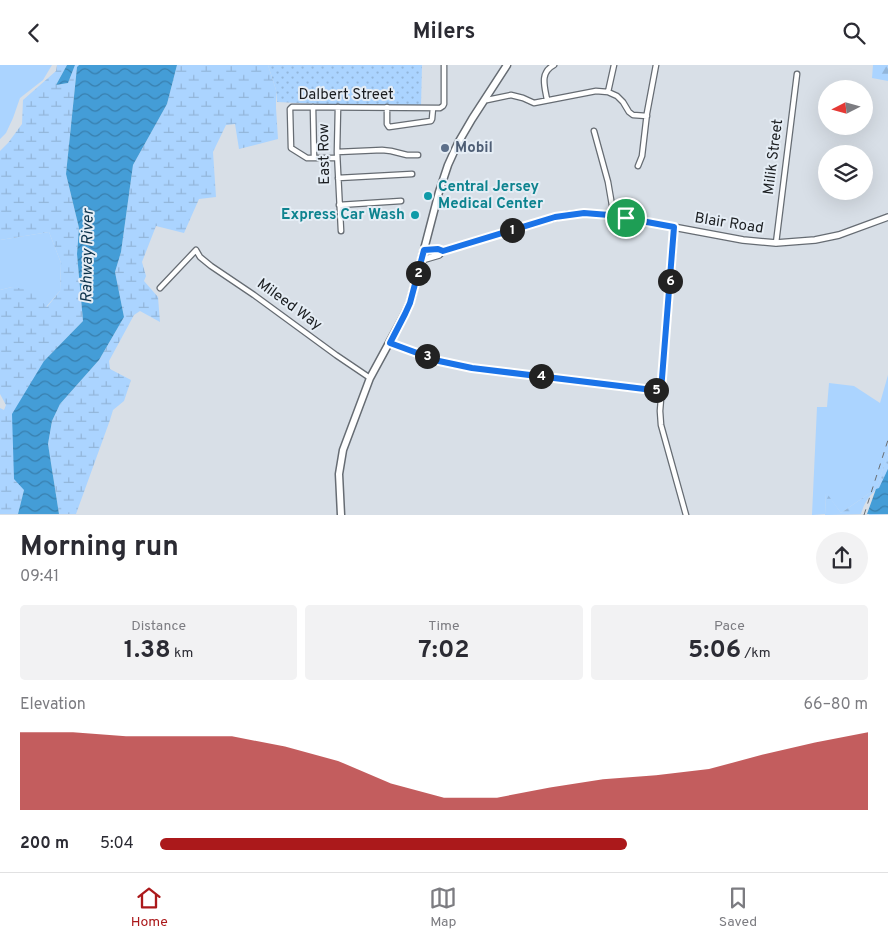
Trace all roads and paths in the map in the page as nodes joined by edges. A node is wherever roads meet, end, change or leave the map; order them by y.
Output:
1 (444, 65) edge
2 (507, 65) edge
3 (554, 65) edge
4 (614, 65) edge
5 (656, 65) edge
6 (797, 74) dead end
7 (608, 92) junction
8 (485, 99) junction
9 (547, 100) junction
10 (313, 107) junction
11 (338, 107) junction
12 (387, 107) junction
13 (433, 108) junction
14 (647, 116) junction
15 (594, 131) dead end
16 (337, 155) junction
17 (418, 155) dead end
18 (314, 158) junction
19 (638, 166) dead end
20 (412, 174) dead end
21 (338, 178) junction
22 (401, 201) dead end
23 (339, 205) junction
24 (614, 217) junction
25 (888, 217) edge
26 (674, 227) junction
27 (341, 231) dead end
28 (776, 243) junction
29 (424, 250) junction
30 (443, 251) junction
31 (422, 259) junction
32 (160, 288) dead end
33 (390, 343) junction
34 (370, 378) junction
35 (661, 391) junction
36 (341, 515) edge
37 (686, 515) edge

1 - 13 street, Dalbert Street
2 - 8 main road
3 - 9 street
4 - 7 street
5 - 14 street
6 - 28 street, Milik Street
7 - 9 street
7 - 14 street
8 - 9 street
8 - 29 main road
10 - 11 street, Dalbert Street
10 - 18 street
10 - 18 street, Dalbert Street
11 - 12 street, Dalbert Street
11 - 16 street, East Row
12 - 13 street, Dalbert Street
12 - 13 street
14 - 19 street
15 - 24 street
16 - 17 street
16 - 18 street
16 - 21 street, East Row
20 - 21 street
21 - 23 street, East Row
22 - 23 street
23 - 27 street, East Row
24 - 26 street, Blair Road
24 - 30 street, Blair Road
25 - 28 street, Blair Road
26 - 28 street, Blair Road
26 - 35 street
29 - 30 street
29 - 31 main road
30 - 31 street, Blair Road
31 - 33 main road
32 - 34 street, Mileed Way
33 - 34 main road
33 - 35 street
34 - 36 main road
35 - 37 street

